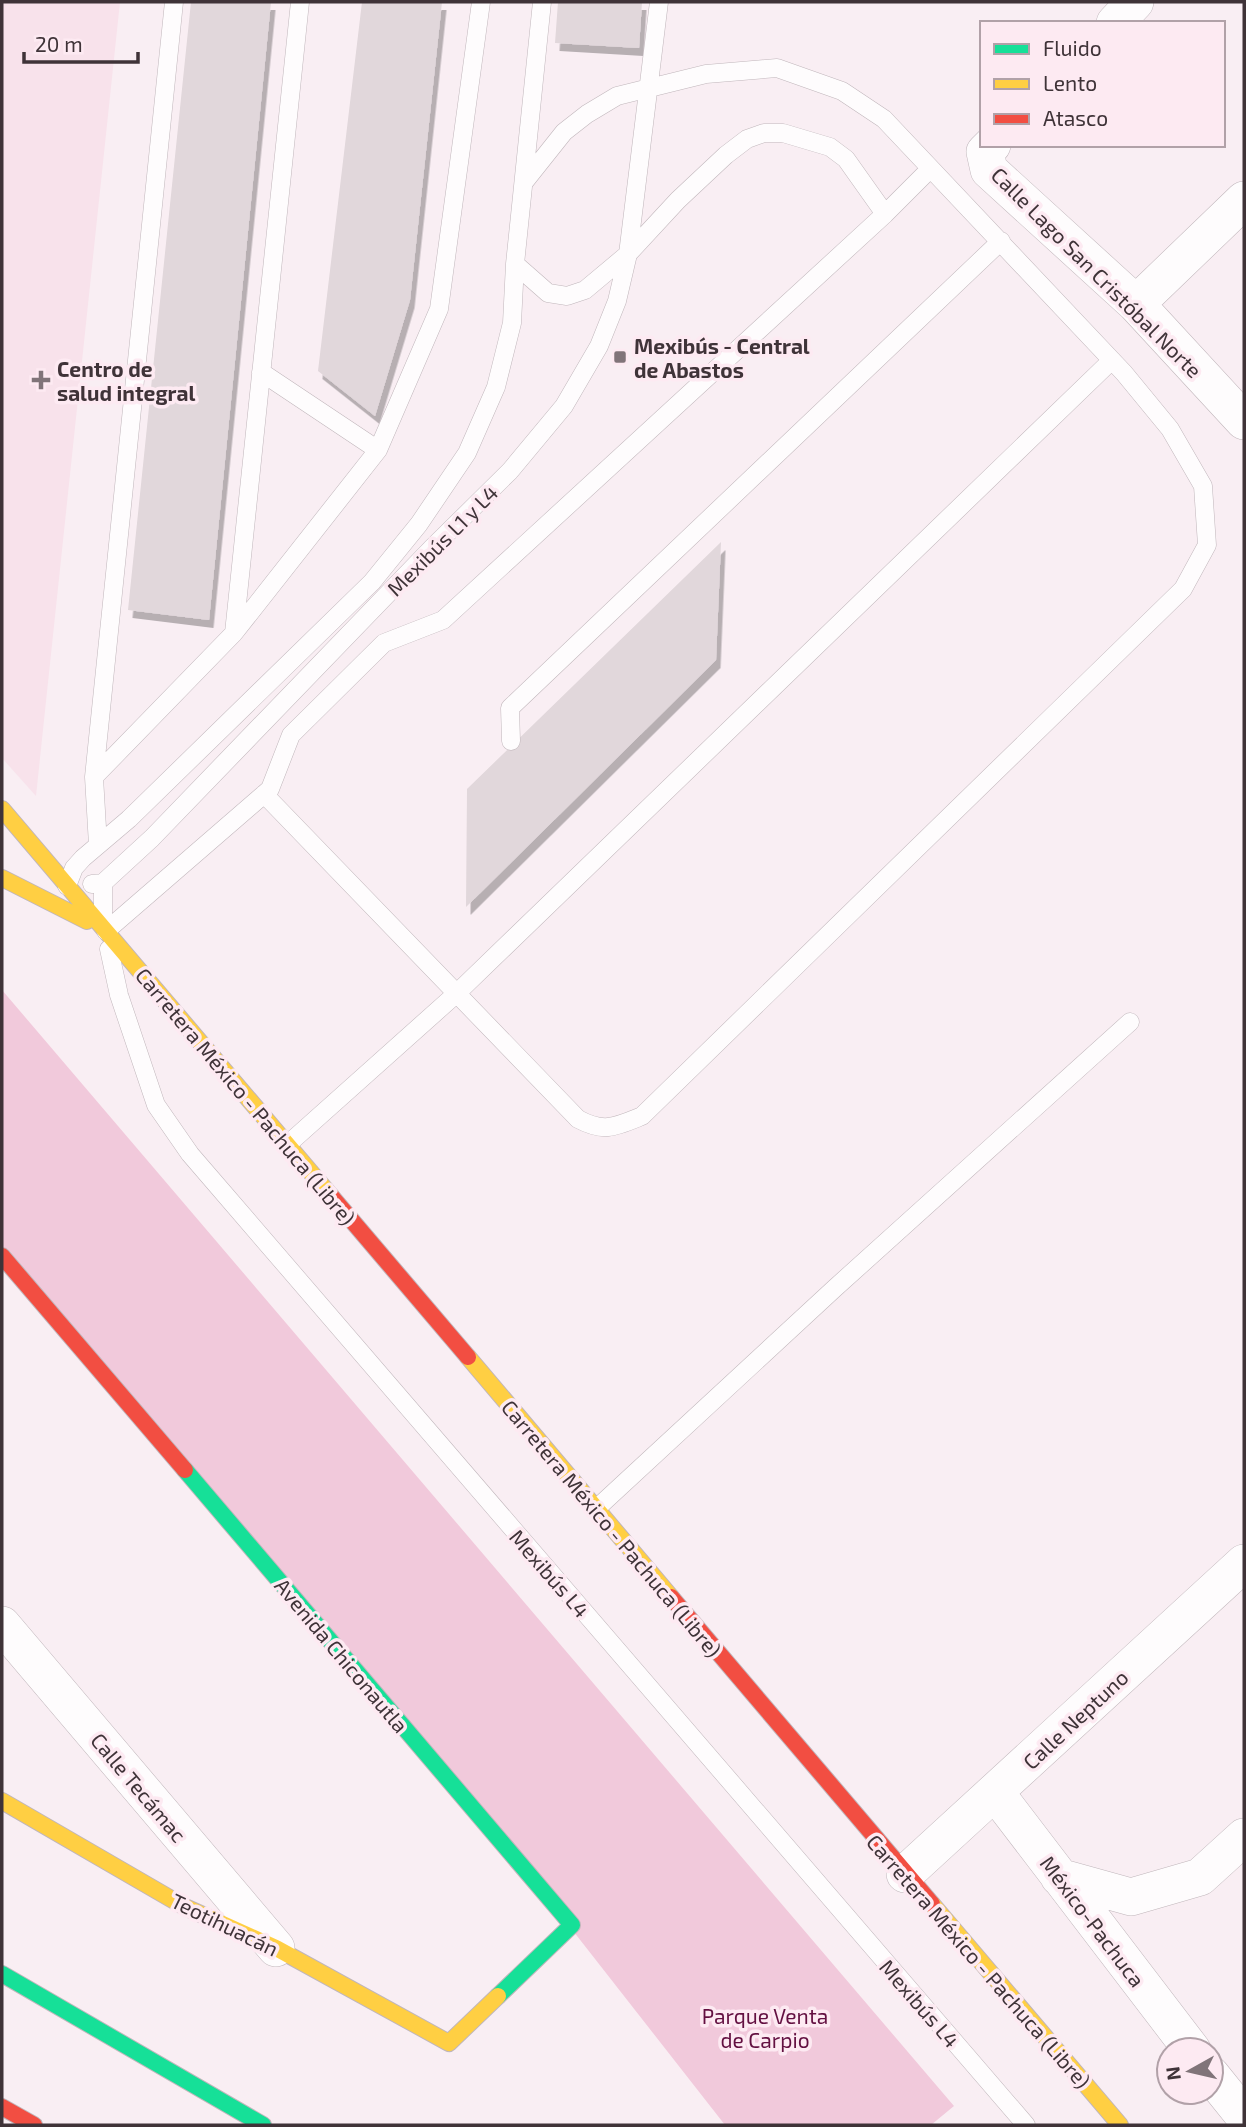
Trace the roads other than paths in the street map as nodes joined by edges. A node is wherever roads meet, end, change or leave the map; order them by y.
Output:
1 (174, 2) edge
2 (300, 2) edge
3 (481, 2) edge
4 (542, 2) edge
5 (659, 2) edge
6 (1135, 2) edge
7 (1117, 21) edge
8 (647, 89) junction
9 (989, 148) edge
10 (929, 170) junction
11 (525, 181) junction
12 (1244, 200) edge
13 (885, 214) junction
14 (1000, 241) junction
15 (628, 254) junction
16 (515, 264) junction
17 (1136, 304) junction
18 (1112, 360) junction
19 (261, 372) junction
20 (1244, 421) edge
21 (379, 450) junction
22 (234, 633) junction
23 (511, 741) dead end
24 (94, 777) junction
25 (264, 794) junction
26 (2, 809) edge
27 (2, 815) edge
28 (20, 831) junction
29 (2, 834) edge
30 (98, 845) junction
31 (83, 858) junction
32 (2, 878) edge
33 (103, 883) junction
34 (67, 886) junction
35 (82, 918) junction
36 (106, 931) junction
37 (456, 994) junction
38 (119, 995) junction
39 (1130, 1022) dead end
40 (287, 1145) junction
41 (2, 1256) edge
42 (596, 1509) junction
43 (1244, 1563) edge
44 (2, 1625) edge
45 (995, 1792) junction
46 (2, 1801) edge
47 (1244, 1838) edge
48 (905, 1874) junction
49 (1059, 1877) junction
50 (276, 1948) junction
51 (2, 1974) edge
52 (1181, 2036) edge
53 (449, 2043) joint
54 (2, 2107) edge
55 (34, 2125) edge
56 (263, 2125) edge
57 (1026, 2125) edge
58 (1120, 2125) edge

1 - 24 lane
2 - 19 lane
3 - 21 lane
4 - 11 lane, Mexibús L1 y L4
5 - 8 lane, Mexibús L1 y L4
6 - 7 street
8 - 10 lane
8 - 11 lane
8 - 15 lane, Mexibús L1 y L4
9 - 17 street, Calle Lago San Cristóbal Norte
10 - 13 lane
10 - 14 lane
11 - 16 lane, Mexibús L1 y L4
12 - 17 street
13 - 15 lane
13 - 25 lane
14 - 18 lane
14 - 23 lane
15 - 16 lane
15 - 33 lane, Mexibús L1 y L4
16 - 30 lane, Mexibús L1 y L4
17 - 20 street, Calle Lago San Cristóbal Norte
18 - 37 lane
18 - 37 lane
19 - 21 lane
19 - 22 lane
21 - 22 lane
22 - 24 lane
24 - 30 lane
25 - 36 lane
25 - 37 lane
26 - 28 main road, Carretera México - Pachuca (Libre)
27 - 28 lane
28 - 31 lane
28 - 34 main road, Carretera México - Pachuca (Libre)
29 - 34 lane
30 - 31 lane, Mexibús L1 y L4
31 - 34 lane
32 - 35 main road, Carretera México - Pachuca (Libre)
33 - 34 lane
33 - 36 lane, Mexibús L4
34 - 35 lane, Mexibús L4
34 - 36 main road, Carretera México - Pachuca (Libre)
35 - 36 main road, Carretera México - Pachuca (Libre)
35 - 38 lane, Mexibús L4
36 - 38 lane, Mexibús L4
36 - 40 main road, Carretera México - Pachuca (Libre)
37 - 40 lane
38 - 57 lane, Mexibús L4
39 - 42 lane
40 - 42 main road, Carretera México - Pachuca (Libre)
41 - 53 main road, Avenida Chiconautla
42 - 48 main road, Carretera México - Pachuca (Libre)
43 - 45 street, Calle Neptuno
44 - 50 street, Calle Tecámac
45 - 48 street, Calle Neptuno
45 - 49 street, México-Pachuca
46 - 50 main road, Teotihuacán
47 - 49 street
48 - 58 main road, Carretera México - Pachuca (Libre)
49 - 52 street, México-Pachuca
50 - 53 main road, Teotihuacán
51 - 56 main road
54 - 55 main road

